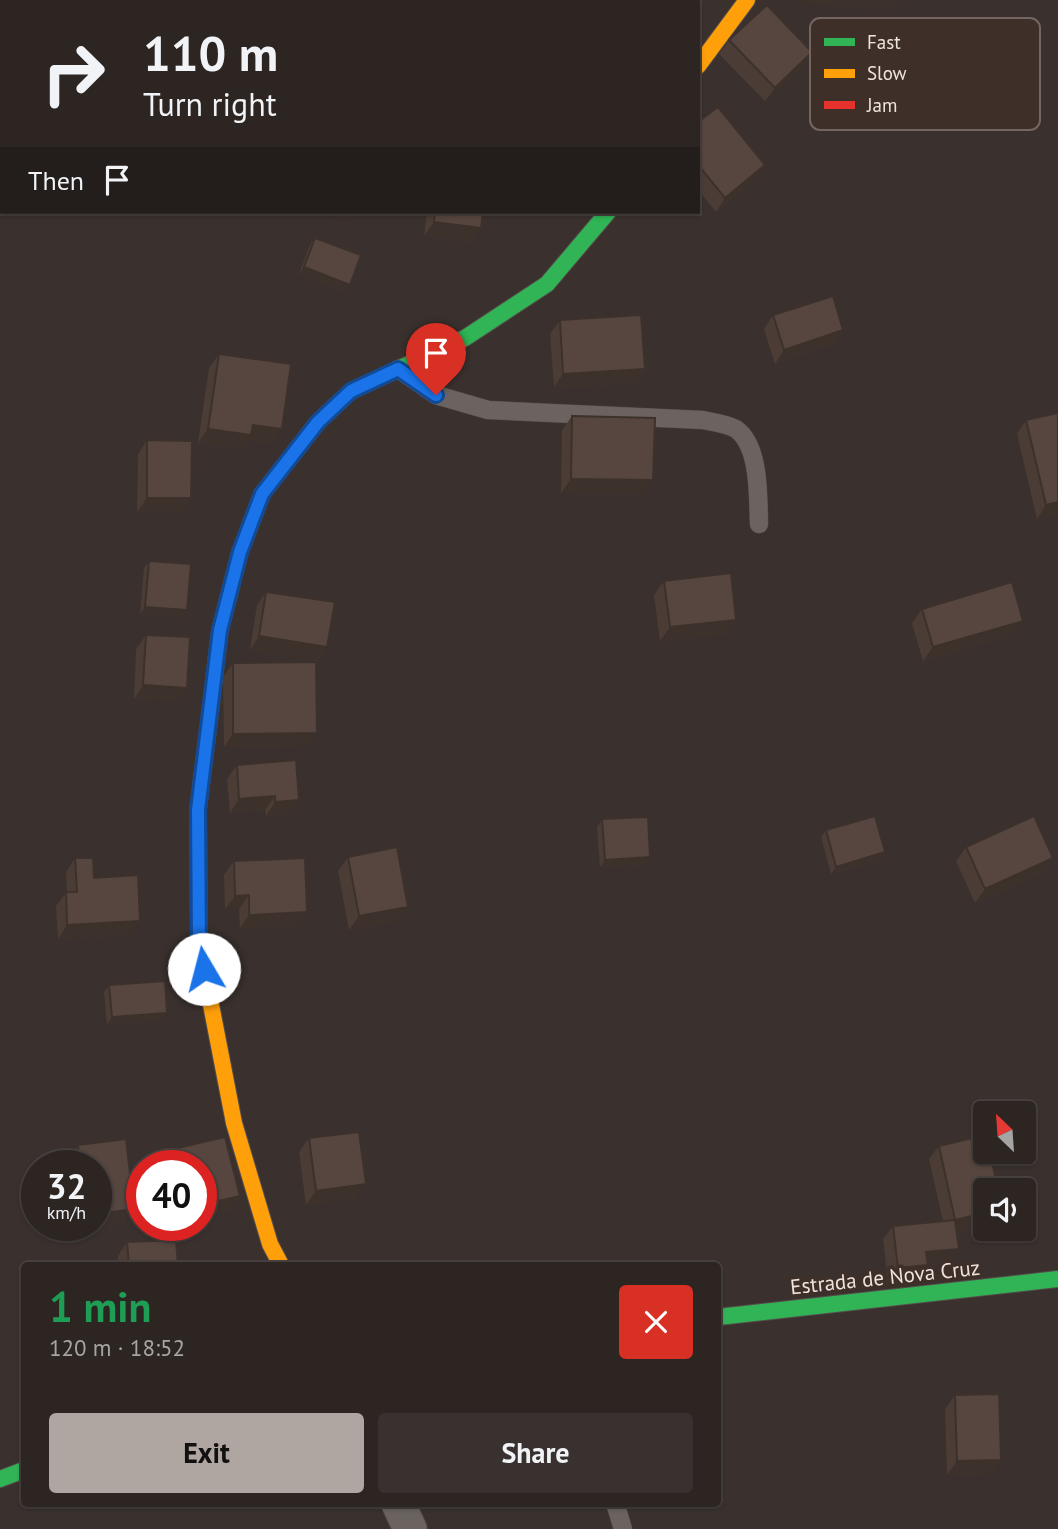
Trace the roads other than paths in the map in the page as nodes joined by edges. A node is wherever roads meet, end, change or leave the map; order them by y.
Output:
1 (747, 0) edge
2 (700, 63) edge
3 (606, 214) edge
4 (398, 369) junction
5 (759, 524) dead end
6 (279, 1262) edge
7 (1058, 1279) edge
8 (721, 1317) edge
9 (21, 1471) edge
10 (0, 1479) edge
11 (400, 1507) edge
12 (616, 1507) edge
13 (410, 1529) edge
14 (623, 1529) edge

1 - 2 street
3 - 4 street
4 - 5 lane
4 - 6 street
7 - 8 street, Estrada de Nova Cruz
9 - 10 street
11 - 13 street
12 - 14 lane

